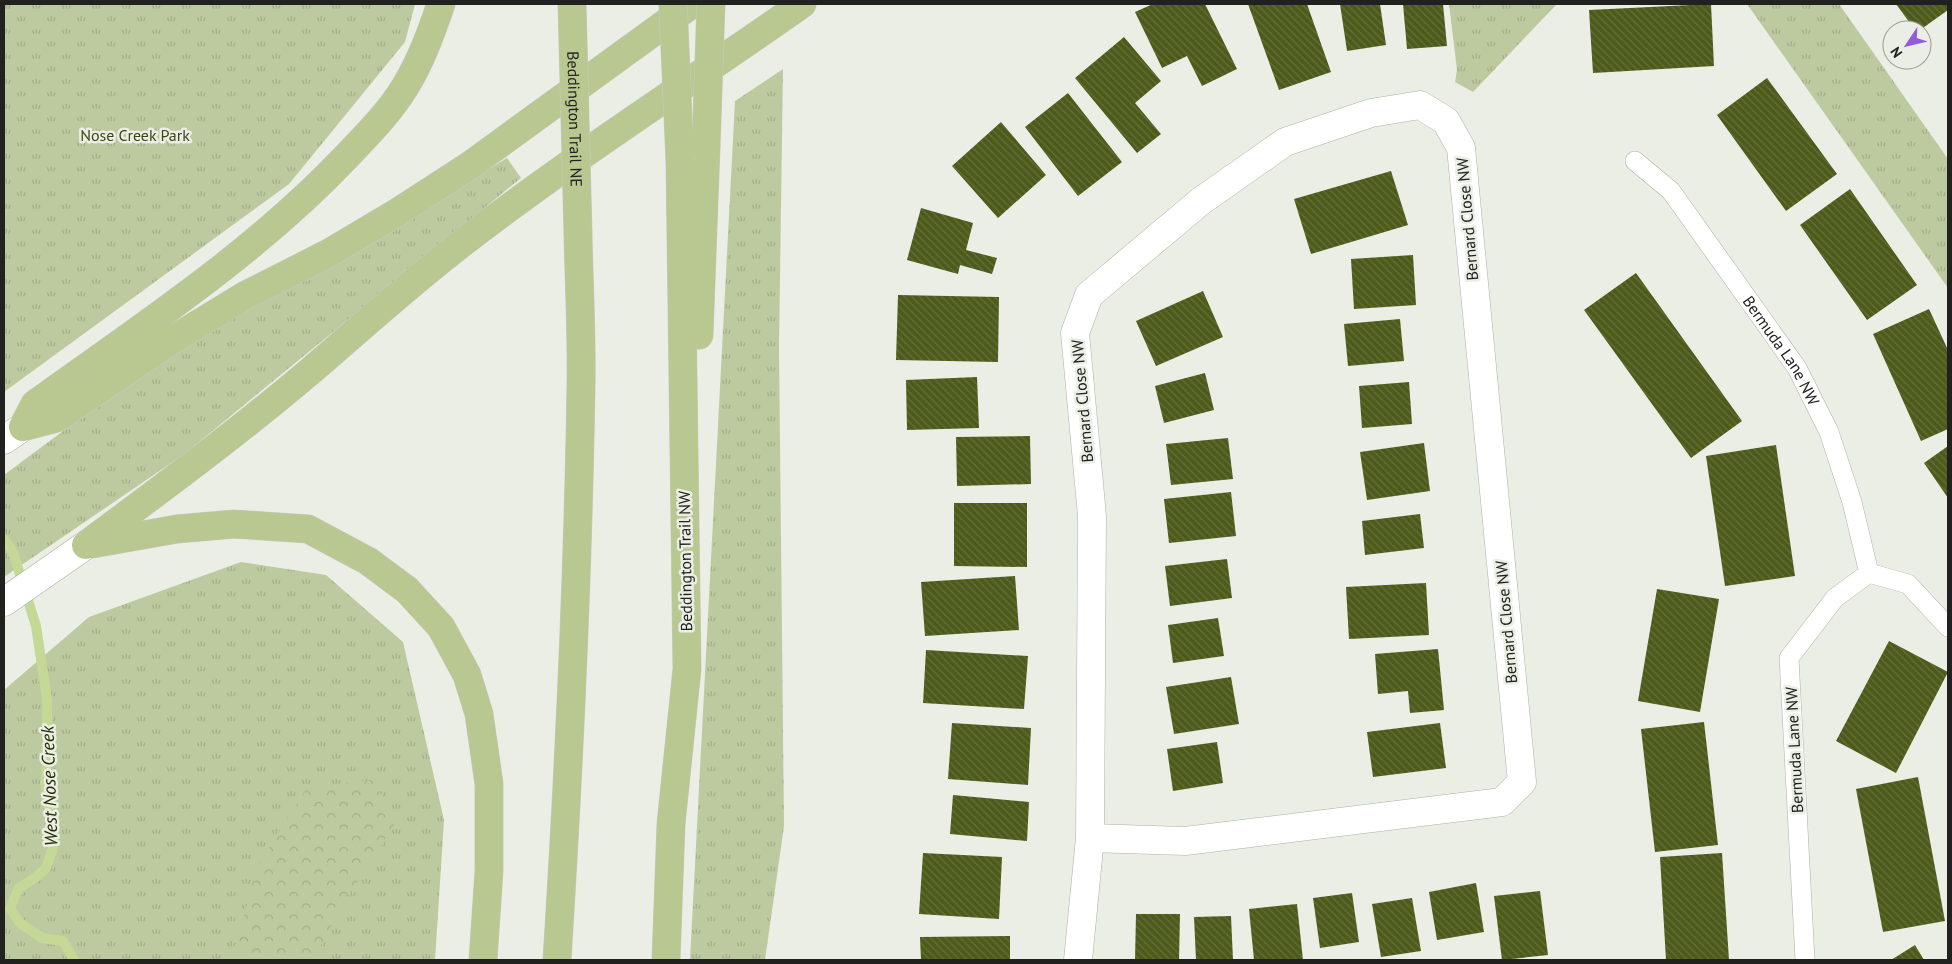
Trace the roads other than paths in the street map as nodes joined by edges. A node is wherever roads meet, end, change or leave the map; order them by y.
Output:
1 (441, 4) edge
2 (572, 4) edge
3 (673, 4) edge
4 (692, 4) edge
5 (711, 4) edge
6 (802, 4) edge
7 (1635, 161) dead end
8 (13, 434) edge
9 (86, 545) junction
10 (1869, 573) junction
11 (4, 602) edge
12 (1948, 627) edge
13 (687, 669) junction
14 (1090, 838) junction
15 (483, 960) edge
16 (556, 960) edge
17 (666, 960) edge
18 (1078, 960) edge
19 (1805, 960) edge

1 - 8 main road
2 - 16 main road, Beddington Trail NE, bridge
3 - 13 main road, Beddington Trail NW, bridge
4 - 8 main road
5 - 13 main road, bridge
6 - 9 main road
7 - 10 lane, Bermuda Lane NW
9 - 11 street
9 - 15 main road
10 - 12 lane
10 - 19 lane, Bermuda Lane NW
13 - 17 main road, Beddington Trail NW
14 - 14 street, Bernard Close NW
14 - 18 street, Bernard Close NW

